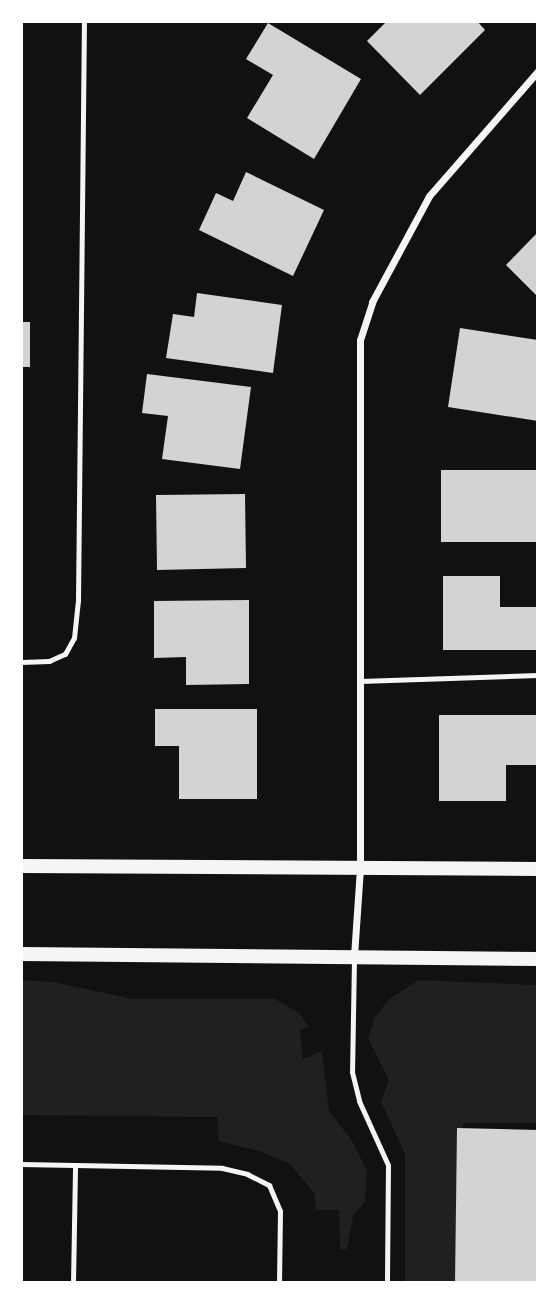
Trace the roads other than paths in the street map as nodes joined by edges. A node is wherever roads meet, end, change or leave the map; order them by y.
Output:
1 (84, 21) edge
2 (538, 71) edge
3 (21, 662) edge
4 (538, 676) edge
5 (360, 681) junction
6 (21, 866) edge
7 (360, 868) junction
8 (538, 869) edge
9 (21, 954) edge
10 (354, 956) junction
11 (538, 959) edge
12 (21, 1164) edge
13 (75, 1165) junction
14 (73, 1283) edge
15 (279, 1283) edge
16 (387, 1283) edge

1 - 3 lane
2 - 5 street
4 - 5 lane
5 - 7 street
6 - 7 main road
7 - 8 main road
7 - 10 street
9 - 10 main road
10 - 11 main road
10 - 16 lane
12 - 13 lane
13 - 14 lane
13 - 15 lane

